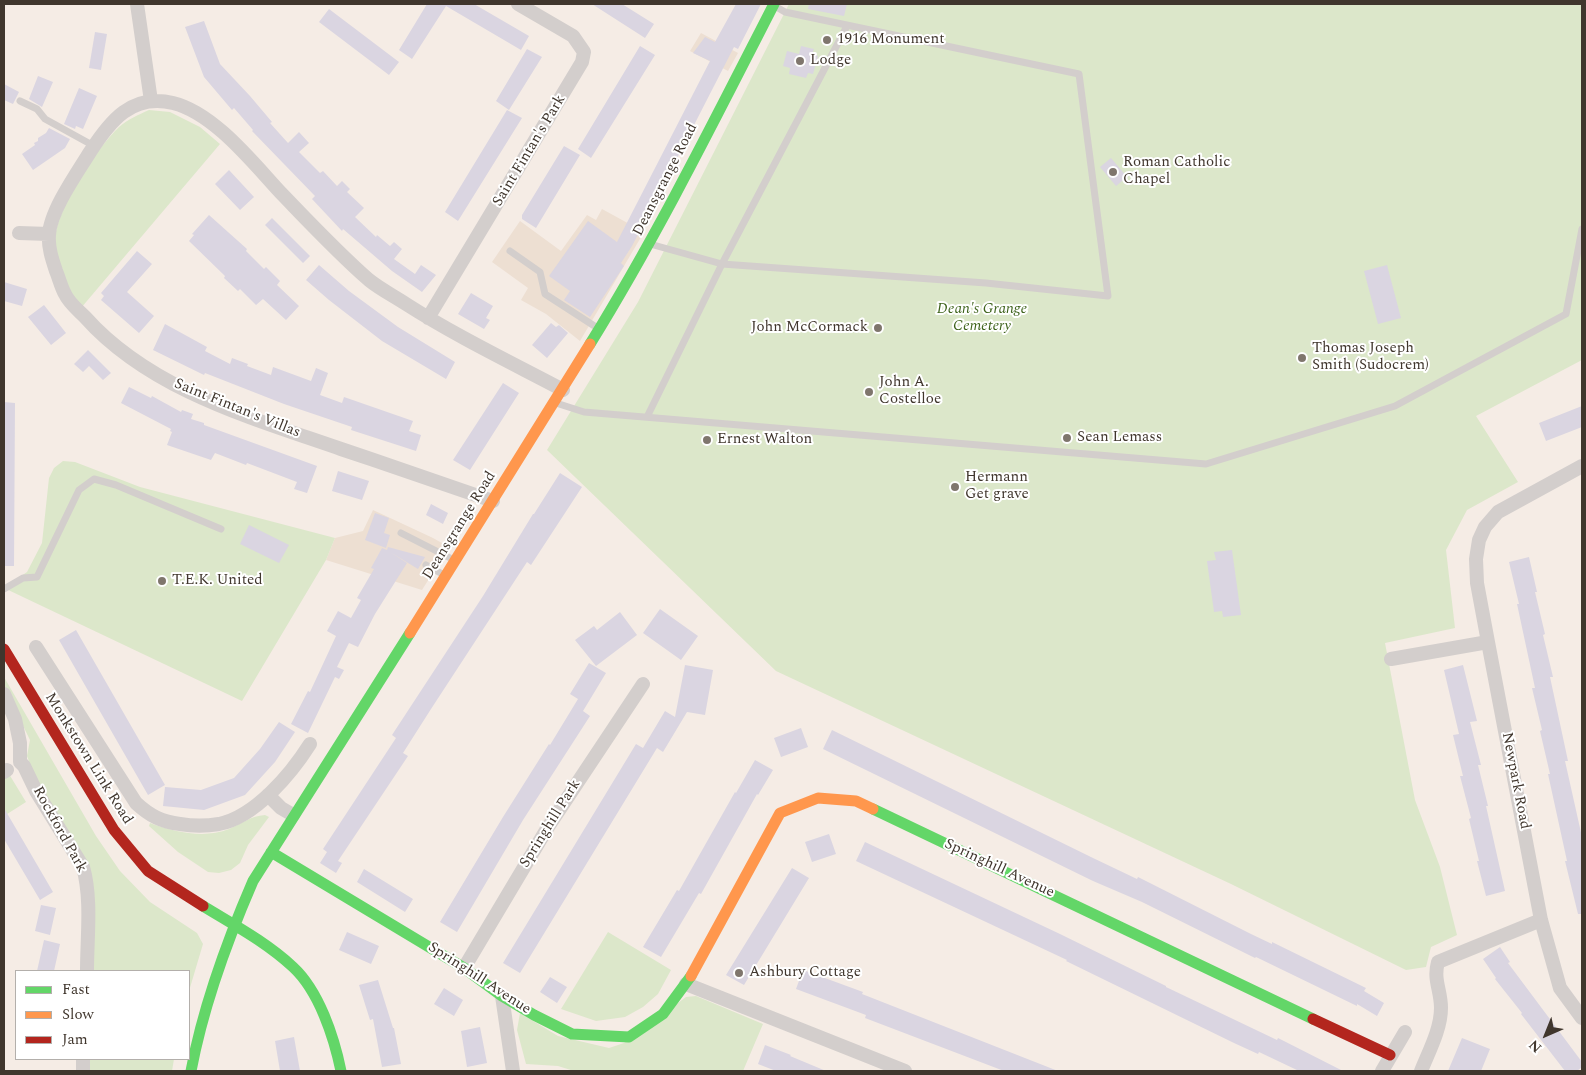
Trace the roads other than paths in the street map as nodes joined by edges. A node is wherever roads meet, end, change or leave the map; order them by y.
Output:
1 (137, 4) edge
2 (518, 4) edge
3 (773, 4) edge
4 (848, 26) junction
5 (20, 101) dead end
6 (150, 101) junction
7 (94, 146) junction
8 (1582, 229) edge
9 (19, 233) dead end
10 (49, 234) junction
11 (650, 244) junction
12 (510, 250) dead end
13 (722, 264) junction
14 (428, 318) junction
15 (600, 330) junction
16 (563, 390) junction
17 (555, 402) junction
18 (647, 417) junction
19 (1582, 466) edge
20 (493, 501) junction
21 (221, 529) dead end
22 (401, 533) dead end
23 (456, 561) junction
24 (426, 565) dead end
25 (446, 576) junction
26 (4, 590) edge
27 (1488, 642) junction
28 (36, 646) dead end
29 (4, 649) edge
30 (1390, 659) dead end
31 (643, 684) dead end
32 (4, 694) edge
33 (310, 744) dead end
34 (268, 795) junction
35 (294, 815) junction
36 (271, 852) junction
37 (1541, 920) junction
38 (234, 924) junction
39 (464, 968) junction
40 (87, 970) edge
41 (686, 984) junction
42 (502, 996) junction
43 (1582, 1018) edge
44 (1405, 1032) dead end
45 (1390, 1055) junction
46 (191, 1071) edge
47 (341, 1071) edge
48 (513, 1071) edge
49 (905, 1071) edge
50 (1382, 1071) edge
51 (1421, 1071) edge

1 - 6 street
2 - 14 street, Saint Fintan's Park
3 - 4 lane
3 - 11 street, Deansgrange Road
4 - 13 lane
4 - 13 lane
5 - 7 lane
6 - 7 street, Saint Fintan's Villas
6 - 14 street, Saint Fintan's Villas
7 - 10 street, Saint Fintan's Villas
8 - 18 lane
9 - 10 street
10 - 20 street, Saint Fintan's Villas
11 - 13 lane
11 - 15 street, Deansgrange Road
12 - 15 lane
13 - 18 lane
14 - 16 street, Saint Fintan's Villas
15 - 16 street, Deansgrange Road
16 - 17 street, Deansgrange Road
17 - 18 lane
17 - 20 street, Deansgrange Road
19 - 27 street, Newpark Road
20 - 23 street, Deansgrange Road
21 - 26 lane
22 - 23 lane
23 - 25 street, Deansgrange Road
24 - 25 lane
25 - 35 street, Deansgrange Road
27 - 30 street
27 - 37 street, Newpark Road
28 - 34 street
29 - 38 street, Monkstown Link Road
31 - 39 street, Springhill Park
32 - 40 street, Rockford Park
33 - 34 street
34 - 35 street
35 - 36 street, Deansgrange Road
36 - 38 street, Deansgrange Road
36 - 39 street, Springhill Avenue
37 - 43 street, Newpark Road
37 - 51 street
38 - 46 street, Deansgrange Road
38 - 47 street, Monkstown Link Road
39 - 42 street, Springhill Avenue
41 - 42 street, Springhill Avenue
41 - 45 street, Springhill Avenue
41 - 49 street
42 - 48 street
44 - 45 street
45 - 50 street

